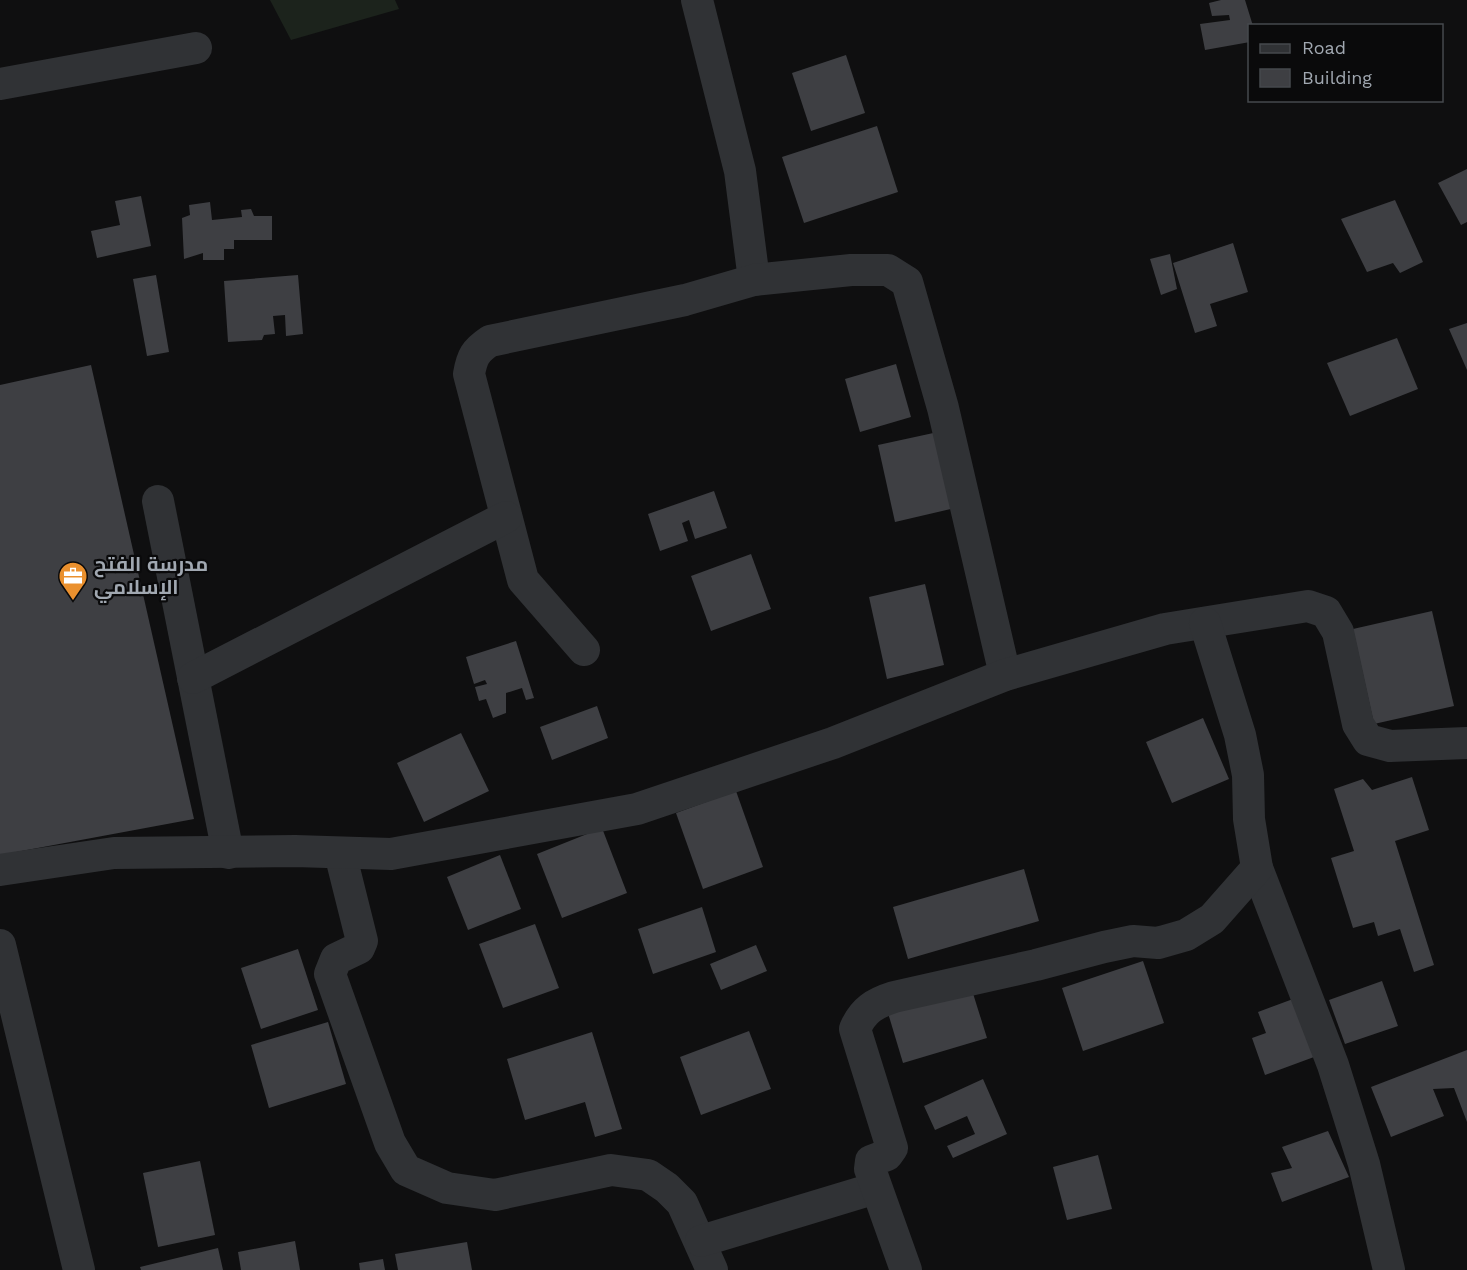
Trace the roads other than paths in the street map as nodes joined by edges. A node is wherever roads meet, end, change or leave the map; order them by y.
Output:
1 (697, 0) edge
2 (196, 48) dead end
3 (0, 84) edge
4 (754, 280) junction
5 (158, 501) dead end
6 (506, 517) junction
7 (1205, 623) junction
8 (584, 650) dead end
9 (1005, 675) junction
10 (193, 678) junction
11 (1467, 743) edge
12 (340, 853) junction
13 (228, 854) junction
14 (1257, 868) junction
15 (0, 870) edge
16 (0, 945) edge
17 (876, 1188) junction
18 (701, 1241) junction
19 (79, 1270) edge
20 (712, 1270) edge
21 (906, 1270) edge
22 (1389, 1270) edge

1 - 4 street
2 - 3 street
4 - 6 street
4 - 9 street
5 - 10 street
6 - 8 street
6 - 10 street
7 - 9 street
7 - 11 street
7 - 14 street
9 - 12 street
10 - 13 street
12 - 13 street
12 - 18 street
13 - 15 street
14 - 17 street
14 - 22 street
16 - 19 street
17 - 18 street
17 - 21 street
18 - 20 street

